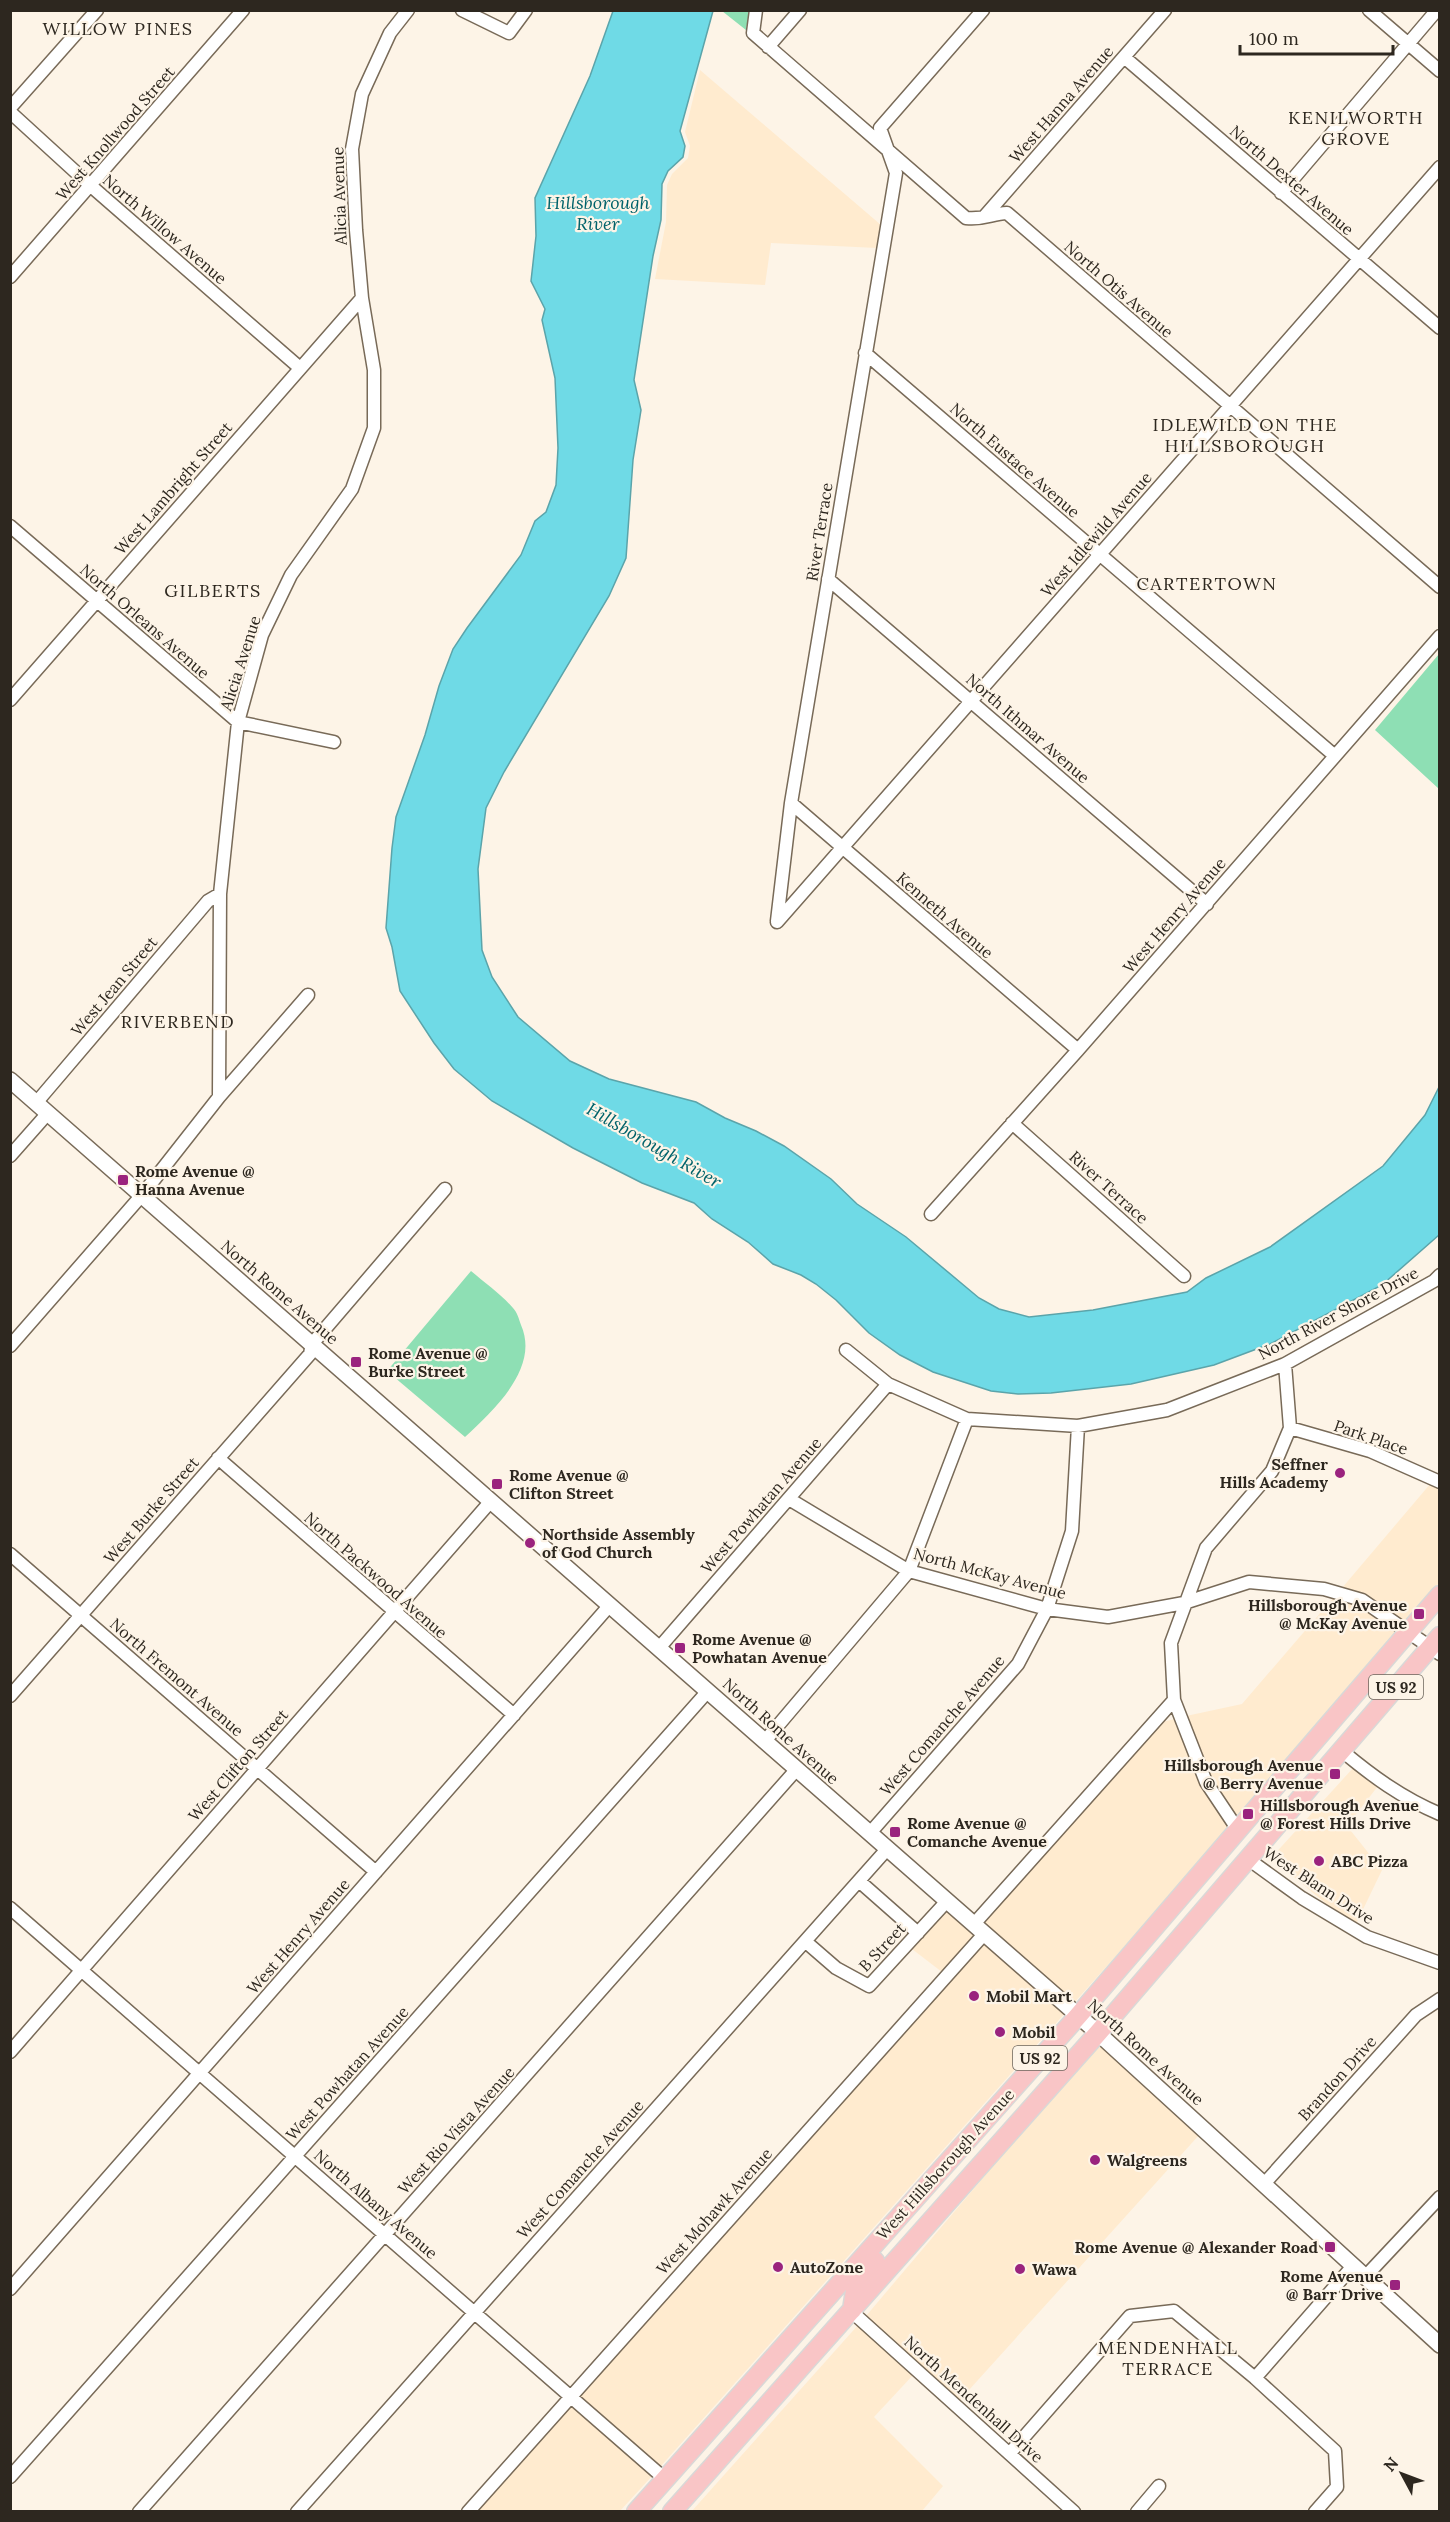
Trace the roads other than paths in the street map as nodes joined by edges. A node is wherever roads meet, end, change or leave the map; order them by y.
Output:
1 (97, 10) edge
2 (243, 10) edge
3 (408, 10) edge
4 (462, 10) edge
5 (526, 10) edge
6 (756, 10) edge
7 (800, 10) edge
8 (983, 10) edge
9 (1165, 10) edge
10 (1369, 10) edge
11 (1437, 10) edge
12 (1407, 44) junction
13 (768, 46) junction
14 (1124, 57) junction
15 (1440, 72) edge
16 (10, 110) edge
17 (887, 150) junction
18 (1440, 167) edge
19 (91, 186) junction
20 (1281, 193) junction
21 (981, 220) junction
22 (1359, 259) junction
23 (10, 277) edge
24 (362, 298) junction
25 (1440, 328) edge
26 (865, 353) junction
27 (300, 368) junction
28 (1229, 407) junction
29 (10, 526) edge
30 (1100, 554) junction
31 (828, 579) junction
32 (1440, 587) edge
33 (96, 601) junction
34 (1440, 636) edge
35 (10, 700) edge
36 (971, 701) junction
37 (238, 722) junction
38 (334, 742) dead end
39 (1335, 756) junction
40 (791, 803) junction
41 (842, 848) junction
42 (220, 894) junction
43 (1207, 904) junction
44 (777, 922) joint
45 (308, 994) dead end
46 (1078, 1050) junction
47 (10, 1080) edge
48 (219, 1097) junction
49 (42, 1108) junction
50 (1012, 1123) junction
51 (10, 1156) edge
52 (445, 1189) dead end
53 (142, 1195) junction
54 (932, 1214) dead end
55 (1184, 1276) dead end
56 (1438, 1280) edge
57 (312, 1344) junction
58 (10, 1346) edge
59 (846, 1350) dead end
60 (1285, 1364) junction
61 (888, 1384) junction
62 (967, 1419) junction
63 (1077, 1426) junction
64 (1290, 1428) junction
65 (218, 1458) junction
66 (1440, 1482) edge
67 (789, 1499) junction
68 (491, 1500) junction
69 (10, 1554) edge
70 (909, 1571) junction
71 (1440, 1595) edge
72 (1184, 1604) junction
73 (610, 1605) junction
74 (1047, 1610) junction
75 (393, 1612) junction
76 (81, 1615) junction
77 (1409, 1632) junction
78 (1436, 1646) edge
79 (659, 1648) junction
80 (708, 1691) junction
81 (10, 1696) edge
82 (1174, 1700) junction
83 (514, 1715) junction
84 (1319, 1735) junction
85 (764, 1742) junction
86 (1341, 1750) junction
87 (256, 1769) junction
88 (796, 1770) junction
89 (1440, 1814) edge
90 (1238, 1830) junction
91 (870, 1833) junction
92 (888, 1848) junction
93 (1248, 1859) junction
94 (376, 1872) junction
95 (859, 1881) junction
96 (947, 1901) junction
97 (10, 1908) edge
98 (1191, 1925) junction
99 (980, 1929) junction
100 (918, 1933) junction
101 (806, 1942) junction
102 (1440, 1964) edge
103 (82, 1970) junction
104 (1440, 1999) edge
105 (1078, 2016) junction
106 (1098, 2033) junction
107 (10, 2052) edge
108 (199, 2073) junction
109 (295, 2156) junction
110 (1264, 2184) junction
111 (1440, 2197) edge
112 (914, 2199) junction
113 (385, 2234) junction
114 (1353, 2266) junction
115 (1365, 2277) junction
116 (10, 2289) edge
117 (852, 2311) junction
118 (475, 2312) junction
119 (1440, 2345) edge
120 (1255, 2378) junction
121 (572, 2396) junction
122 (734, 2401) junction
123 (1010, 2453) junction
124 (10, 2477) edge
125 (665, 2479) junction
126 (1159, 2486) dead end
127 (689, 2492) junction
128 (140, 2511) edge
129 (297, 2511) edge
130 (468, 2511) edge
131 (636, 2511) edge
132 (652, 2511) edge
133 (672, 2511) edge
134 (1074, 2511) edge
135 (1137, 2511) edge
136 (1315, 2511) edge

1 - 16 street
2 - 19 street, West Knollwood Street
3 - 24 street, Alicia Avenue
4 - 5 street
6 - 13 street
7 - 13 street
8 - 17 street
9 - 14 street, West Hanna Avenue
10 - 12 street
11 - 12 street
12 - 15 street
12 - 20 street
13 - 17 street
14 - 20 street, North Dexter Avenue
14 - 21 street, West Hanna Avenue
16 - 19 street, North Willow Avenue
17 - 21 street
17 - 26 street, River Terrace
18 - 22 street, West Idlewild Avenue
19 - 23 street, West Knollwood Street
19 - 27 street, North Willow Avenue
20 - 22 street, North Dexter Avenue
21 - 28 street, North Otis Avenue
22 - 25 street, North Dexter Avenue
22 - 28 street, West Idlewild Avenue
24 - 27 street, West Lambright Street
24 - 37 street, Alicia Avenue
26 - 30 street, North Eustace Avenue
26 - 31 street, River Terrace
27 - 33 street, West Lambright Street
28 - 30 street, West Idlewild Avenue
28 - 32 street, North Otis Avenue
29 - 33 street, North Orleans Avenue
30 - 36 street, West Idlewild Avenue
30 - 39 street, North Eustace Avenue
31 - 36 street, North Ithmar Avenue
31 - 40 street, River Terrace
33 - 35 street, West Lambright Street
33 - 37 street, North Orleans Avenue
34 - 39 street, West Henry Avenue
36 - 41 street, West Idlewild Avenue
36 - 43 street, North Ithmar Avenue
37 - 38 street, North Orleans Avenue
37 - 42 street, Alicia Avenue
39 - 43 street, West Henry Avenue
40 - 41 street, Kenneth Avenue
40 - 44 street, River Terrace
41 - 44 street, West Idlewild Avenue
41 - 46 street, Kenneth Avenue
42 - 48 street, Alicia Avenue
42 - 49 street, West Jean Street
43 - 46 street, West Henry Avenue
45 - 48 street
46 - 50 street, West Henry Avenue
47 - 49 street, North Rome Avenue
48 - 53 street
49 - 51 street, West Jean Street
49 - 53 street, North Rome Avenue
50 - 54 street, West Henry Avenue
50 - 55 street, River Terrace
52 - 57 street, West Burke Street
53 - 57 street, North Rome Avenue
53 - 58 street
56 - 60 street, North River Shore Drive
57 - 65 street, West Burke Street
57 - 68 street, North Rome Avenue
59 - 61 street, North River Shore Drive
60 - 63 street, North River Shore Drive
60 - 64 street
61 - 62 street, North River Shore Drive
61 - 67 street, West Powhatan Avenue
62 - 63 street, North River Shore Drive
62 - 70 street
63 - 74 street, West Comanche Avenue
64 - 66 street, Park Place
64 - 72 street
65 - 75 street, North Packwood Avenue
65 - 76 street, West Burke Street
67 - 70 street, North McKay Avenue
67 - 79 street, West Powhatan Avenue
68 - 73 street, North Rome Avenue
68 - 75 street, West Clifton Street
69 - 76 street, North Fremont Avenue
70 - 74 street, North McKay Avenue
70 - 85 street
71 - 77 main road, West Hillsborough Avenue / US 92
72 - 74 street, North McKay Avenue
72 - 77 street, North McKay Avenue
72 - 82 street
73 - 79 street, North Rome Avenue
73 - 83 street, West Henry Avenue
74 - 91 street, West Comanche Avenue
75 - 83 street, North Packwood Avenue
75 - 87 street, West Clifton Street
76 - 81 street, West Burke Street
76 - 87 street, North Fremont Avenue
77 - 78 street, North McKay Avenue
77 - 84 main road, West Hillsborough Avenue / US 92
78 - 86 main road, West Hillsborough Avenue / US 92
79 - 80 street, North Rome Avenue
80 - 85 street, North Rome Avenue
80 - 109 street, West Powhatan Avenue
82 - 90 street
82 - 99 street, West Mohawk Avenue
83 - 94 street, West Henry Avenue
84 - 90 main road, West Hillsborough Avenue / US 92
84 - 93 main road
85 - 88 street, North Rome Avenue
86 - 89 street
86 - 93 main road, West Hillsborough Avenue / US 92
87 - 94 street, North Fremont Avenue
87 - 103 street, West Clifton Street
88 - 91 street, North Rome Avenue
88 - 113 street, West Rio Vista Avenue
90 - 98 main road
90 - 105 main road, West Hillsborough Avenue / US 92
91 - 92 street, North Rome Avenue
92 - 95 street, West Comanche Avenue
92 - 96 street, North Rome Avenue
93 - 98 main road, West Hillsborough Avenue / US 92
93 - 102 street, West Blann Drive
94 - 108 street, West Henry Avenue
95 - 100 street
95 - 101 street, West Comanche Avenue
96 - 99 street, North Rome Avenue
96 - 100 street, B Street
97 - 103 street, North Albany Avenue
98 - 106 main road, West Hillsborough Avenue / US 92
99 - 105 street, North Rome Avenue
99 - 121 street, West Mohawk Avenue
100 - 101 street, B Street
101 - 118 street, West Comanche Avenue
103 - 107 street, West Clifton Street
103 - 108 street, North Albany Avenue
104 - 110 street, Brandon Drive
105 - 106 street, North Rome Avenue
105 - 112 main road, West Hillsborough Avenue / US 92
106 - 110 street, North Rome Avenue
106 - 117 main road, West Hillsborough Avenue / US 92
108 - 109 street, North Albany Avenue
108 - 116 street, West Henry Avenue
109 - 113 street, North Albany Avenue
109 - 124 street, West Powhatan Avenue
110 - 114 street, North Rome Avenue
111 - 115 street
112 - 117 main road
112 - 122 main road, West Hillsborough Avenue / US 92
113 - 118 street, North Albany Avenue
113 - 128 street, West Rio Vista Avenue
114 - 115 street, North Rome Avenue
114 - 120 street
115 - 119 street, North Rome Avenue
117 - 123 street, North Mendenhall Drive
117 - 127 main road, West Hillsborough Avenue / US 92
118 - 121 street, North Albany Avenue
118 - 129 street, West Comanche Avenue
120 - 123 street
120 - 136 street
121 - 125 street, North Albany Avenue
121 - 130 street, West Mohawk Avenue
122 - 125 main road, West Hillsborough Avenue / US 92
122 - 127 main road
123 - 134 street, North Mendenhall Drive
125 - 131 main road, West Hillsborough Avenue / US 92
125 - 132 main road
126 - 135 street
127 - 133 main road, West Hillsborough Avenue / US 92

